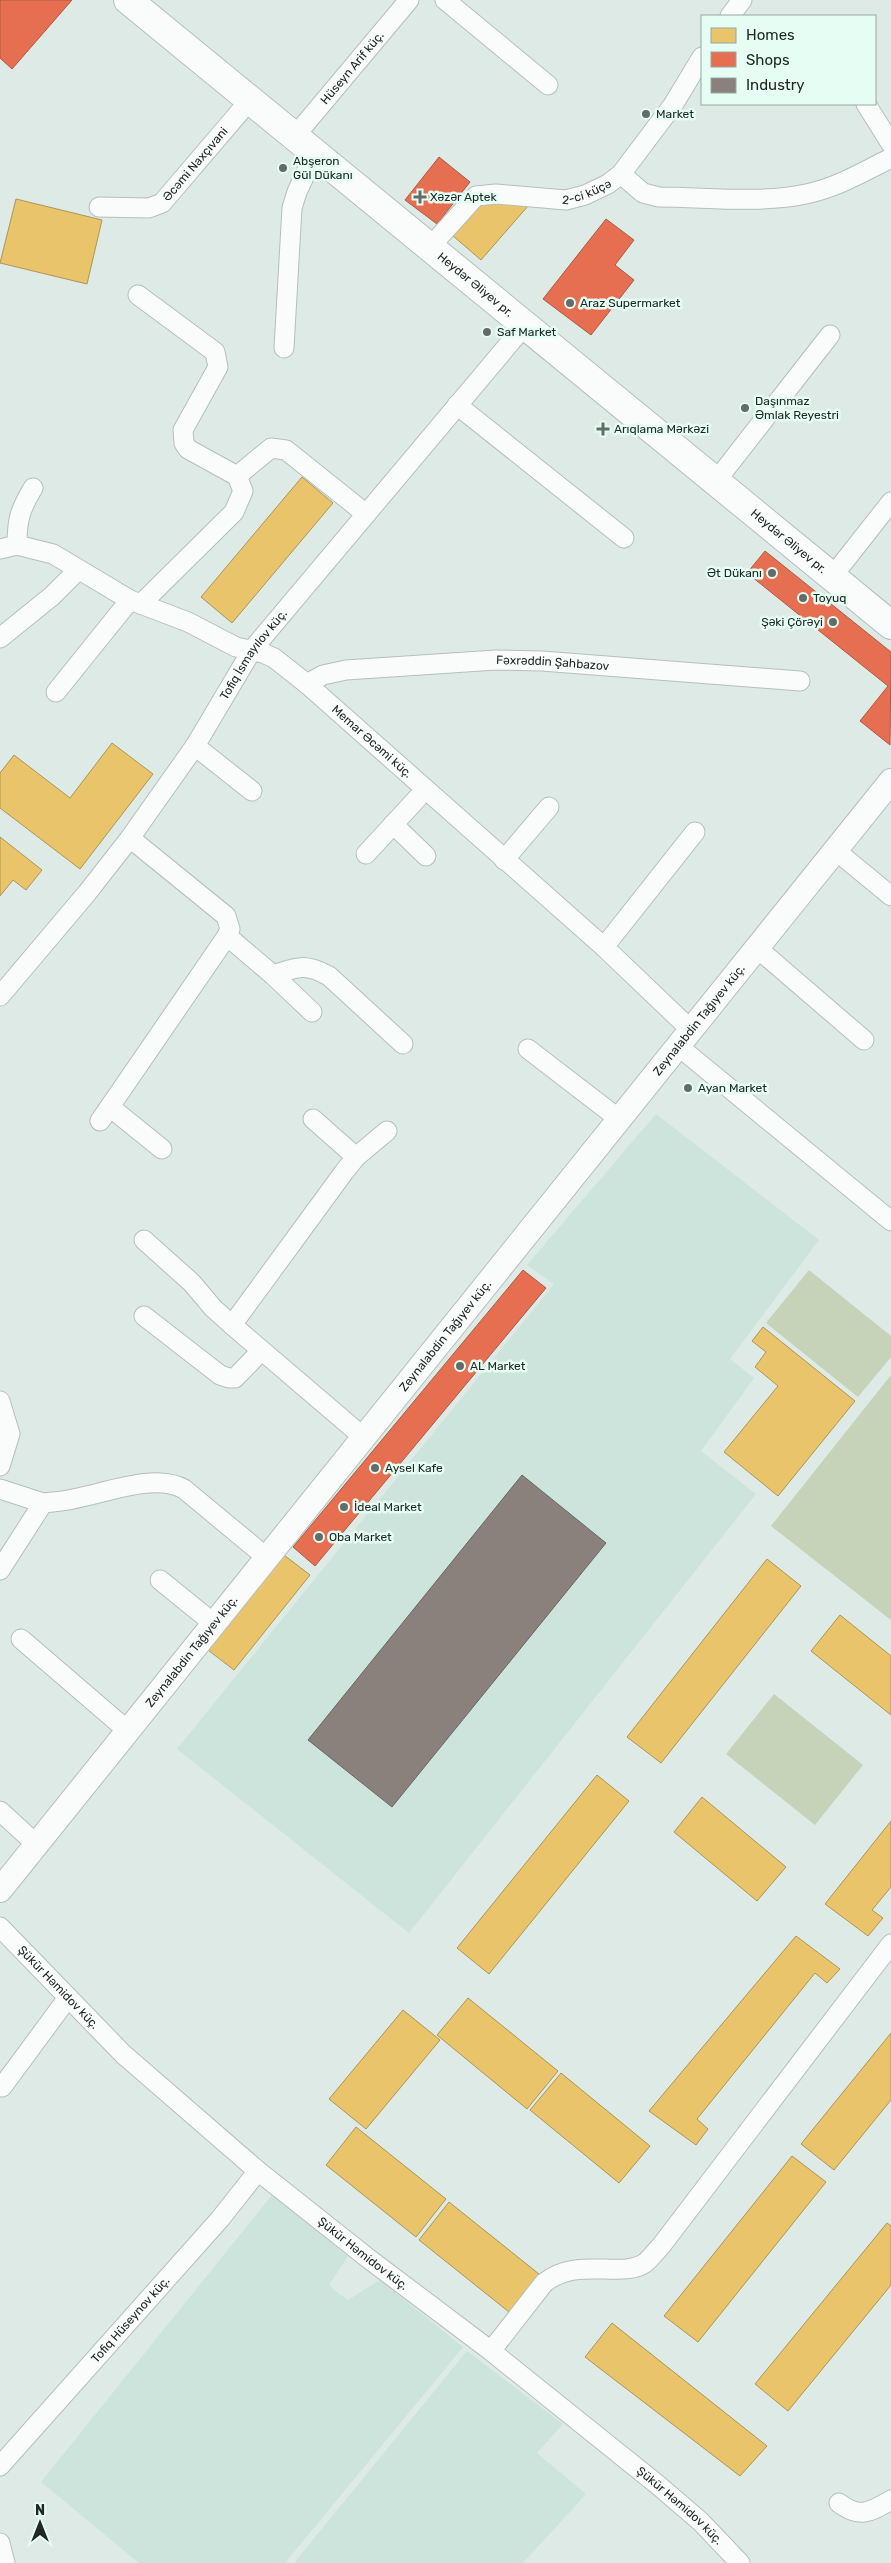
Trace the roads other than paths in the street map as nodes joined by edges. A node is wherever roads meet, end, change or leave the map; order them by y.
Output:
1 (128, 0) edge
2 (409, 0) edge
3 (445, 0) edge
4 (742, 0) edge
5 (731, 15) edge
6 (701, 59) edge
7 (548, 84) dead end
8 (250, 100) junction
9 (867, 105) edge
10 (294, 136) junction
11 (891, 144) edge
12 (315, 153) junction
13 (891, 158) edge
14 (621, 174) junction
15 (99, 207) dead end
16 (430, 247) junction
17 (138, 295) dead end
18 (525, 325) junction
19 (830, 335) dead end
20 (284, 348) dead end
21 (457, 405) junction
22 (237, 476) junction
23 (716, 481) junction
24 (33, 488) dead end
25 (891, 502) edge
26 (366, 514) junction
27 (624, 538) dead end
28 (8, 547) edge
29 (78, 570) junction
30 (832, 577) junction
31 (135, 602) junction
32 (891, 625) edge
33 (0, 638) edge
34 (252, 650) junction
35 (800, 681) dead end
36 (307, 684) junction
37 (56, 692) dead end
38 (195, 746) junction
39 (891, 781) edge
40 (425, 790) junction
41 (252, 791) dead end
42 (549, 807) dead end
43 (393, 824) junction
44 (695, 832) dead end
45 (130, 838) junction
46 (835, 850) junction
47 (366, 854) dead end
48 (426, 856) dead end
49 (504, 860) junction
50 (891, 896) edge
51 (227, 936) junction
52 (604, 947) junction
53 (757, 948) junction
54 (273, 975) junction
55 (0, 996) edge
56 (312, 1012) dead end
57 (684, 1037) junction
58 (864, 1040) dead end
59 (403, 1044) dead end
60 (528, 1049) dead end
61 (313, 1119) dead end
62 (619, 1119) junction
63 (387, 1131) dead end
64 (162, 1149) dead end
65 (356, 1157) junction
66 (891, 1221) edge
67 (144, 1240) dead end
68 (144, 1316) dead end
69 (232, 1325) junction
70 (261, 1350) junction
71 (0, 1401) edge
72 (362, 1436) junction
73 (0, 1466) edge
74 (0, 1489) edge
75 (43, 1503) junction
76 (266, 1557) junction
77 (0, 1570) edge
78 (160, 1580) dead end
79 (213, 1623) junction
80 (21, 1639) dead end
81 (128, 1731) junction
82 (0, 1811) edge
83 (37, 1845) junction
84 (0, 1890) edge
85 (0, 1927) edge
86 (891, 1944) edge
87 (67, 1999) junction
88 (2, 2087) dead end
89 (258, 2172) junction
90 (491, 2352) junction
91 (0, 2466) edge
92 (891, 2500) edge
93 (839, 2503) dead end
94 (0, 2543) edge
95 (6, 2563) edge
96 (740, 2563) edge

1 - 8 main road, Heydər Əliyev pr.
2 - 10 street, Hüseyn Arif küç.
3 - 7 street
4 - 5 street
6 - 14 street, 2-ci küçə
8 - 10 main road, Heydər Əliyev pr.
8 - 15 street, Əcəmi Naxçıvani
9 - 11 street
10 - 12 main road, Heydər Əliyev pr.
12 - 16 main road, Heydər Əliyev pr.
12 - 20 street
13 - 14 street
14 - 16 street, 2-ci küçə
16 - 18 main road, Heydər Əliyev pr.
17 - 22 street
18 - 21 street, Tofiq İsmayılov küç.
18 - 23 main road, Heydər Əliyev pr.
19 - 23 street
21 - 26 street, Tofiq İsmayılov küç.
21 - 27 street
22 - 26 street
22 - 31 street
23 - 30 main road, Heydər Əliyev pr.
24 - 28 street
25 - 30 street
26 - 34 street, Tofiq İsmayılov küç.
28 - 29 street, Memar Əcəmi küç.
29 - 31 street, Memar Əcəmi küç.
29 - 33 street
30 - 32 main road, Heydər Əliyev pr.
31 - 34 street, Memar Əcəmi küç.
31 - 37 street
34 - 36 street, Memar Əcəmi küç.
34 - 38 street, Tofiq İsmayılov küç.
35 - 36 street, Fəxrəddin Şahbazov
36 - 40 street, Memar Əcəmi küç.
38 - 41 street
38 - 45 street, Tofiq İsmayılov küç.
39 - 46 street, Zeynalabdin Tağıyev küç.
40 - 43 street
40 - 49 street, Memar Əcəmi küç.
42 - 49 street
43 - 47 street
43 - 48 street
44 - 52 street
45 - 51 street
45 - 55 street, Tofiq İsmayılov küç.
46 - 50 street
46 - 53 street, Zeynalabdin Tağıyev küç.
49 - 52 street, Memar Əcəmi küç.
51 - 54 street
51 - 64 street
52 - 57 street, Memar Əcəmi küç.
53 - 57 street, Zeynalabdin Tağıyev küç.
53 - 58 street
54 - 56 street
54 - 59 street
57 - 62 street, Zeynalabdin Tağıyev küç.
57 - 66 street, Memar Əcəmi küç.
60 - 62 street
61 - 65 street
62 - 72 street, Zeynalabdin Tağıyev küç.
63 - 65 street
65 - 69 street
67 - 69 street
68 - 70 street
69 - 70 street
70 - 72 street
71 - 73 street
72 - 76 street, Zeynalabdin Tağıyev küç.
74 - 75 street
75 - 76 street
75 - 77 street
76 - 79 street, Zeynalabdin Tağıyev küç.
78 - 79 street
79 - 81 street, Zeynalabdin Tağıyev küç.
80 - 81 street
81 - 83 street, Zeynalabdin Tağıyev küç.
82 - 83 street
83 - 84 street, Zeynalabdin Tağıyev küç.
85 - 87 street, Şükür Həmidov küç.
86 - 90 street
87 - 88 street
87 - 89 street, Şükür Həmidov küç.
89 - 90 street, Şükür Həmidov küç.
89 - 91 street, Tofiq Hüseynov küç.
90 - 96 street, Şükür Həmidov küç.
92 - 93 street
94 - 95 street

